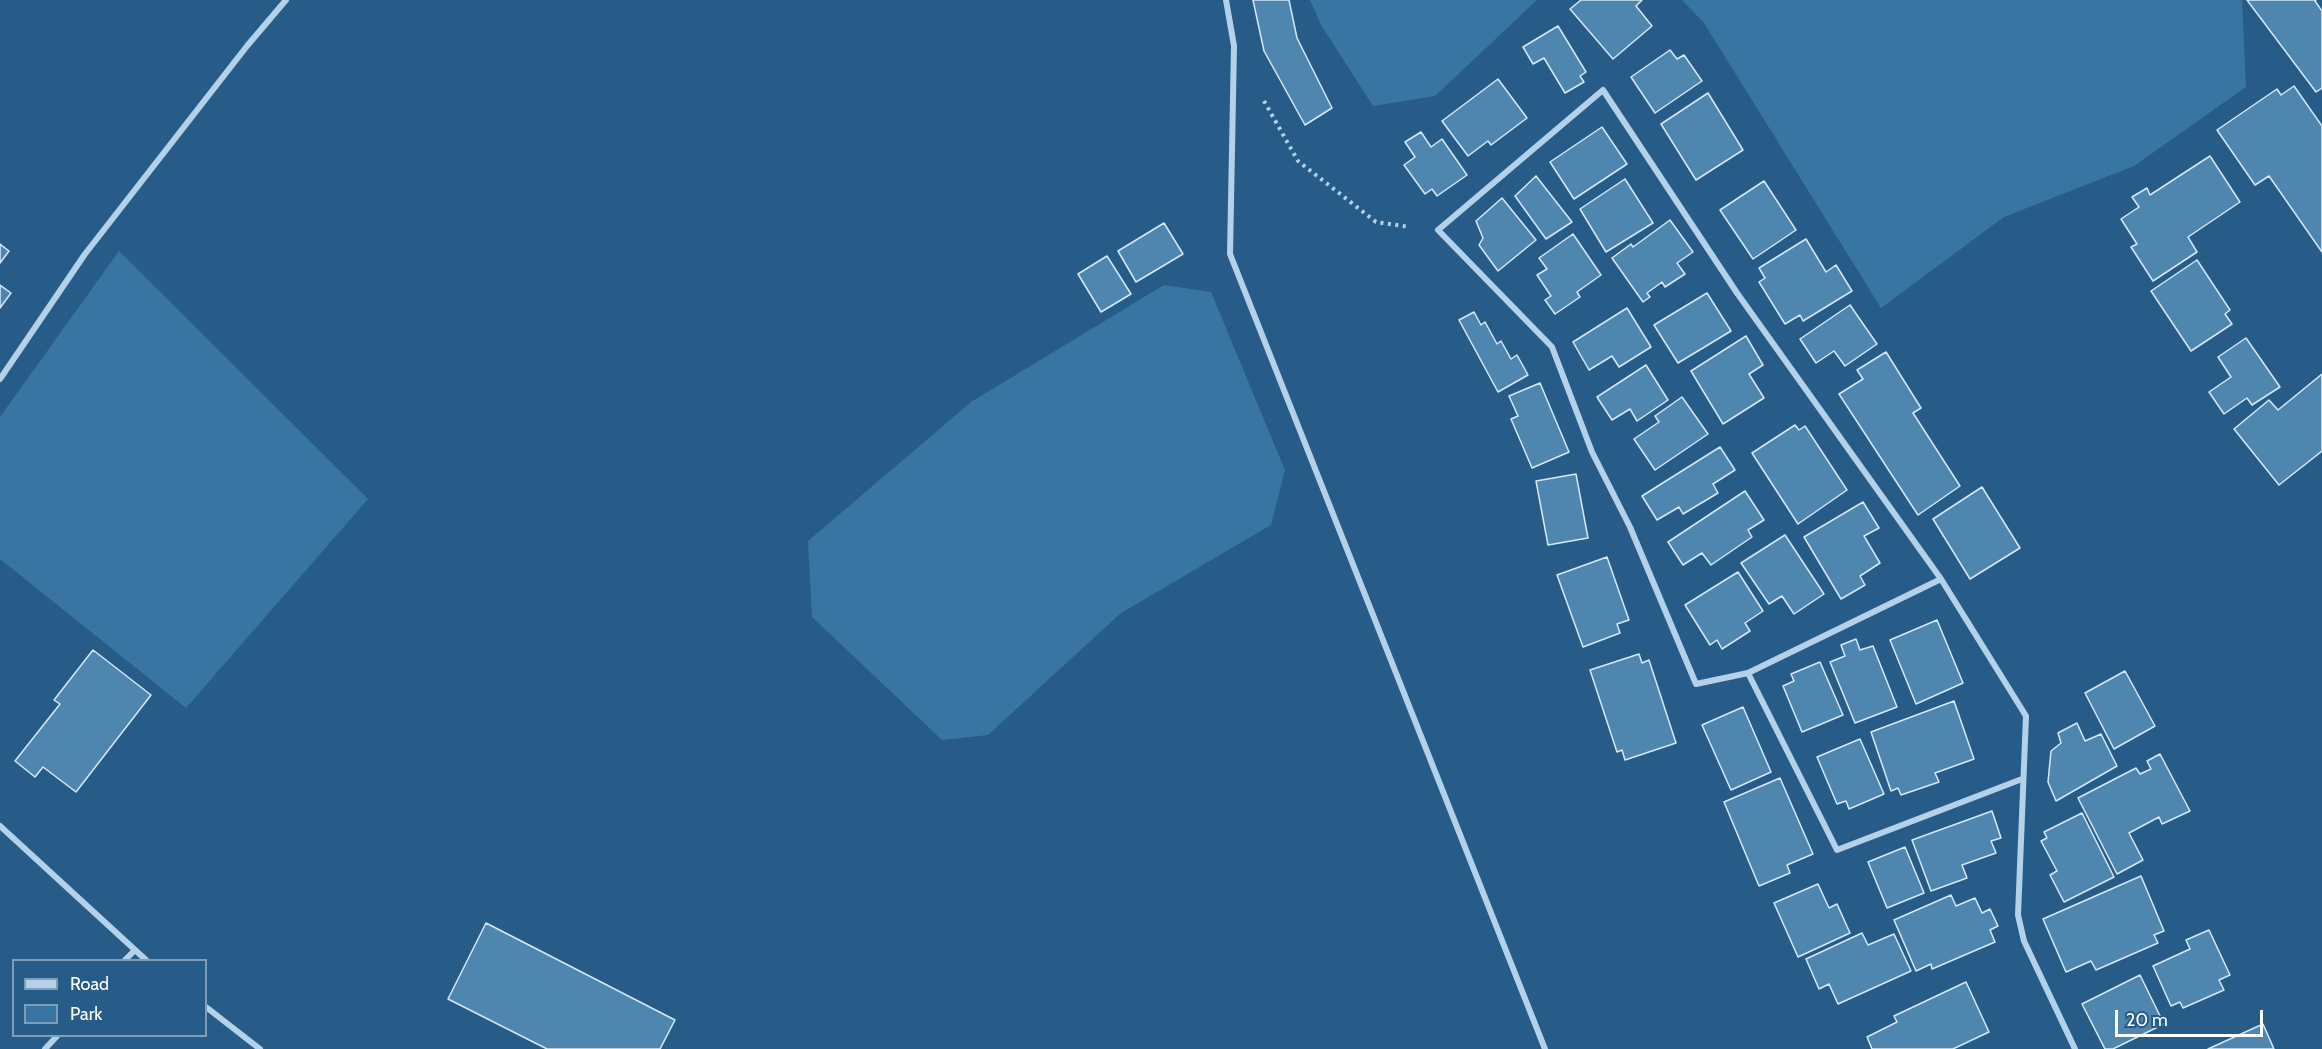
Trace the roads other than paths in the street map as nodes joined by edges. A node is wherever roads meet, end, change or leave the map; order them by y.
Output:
1 (286, 0) edge
2 (1226, 0) edge
3 (0, 379) edge
4 (1941, 579) junction
5 (1748, 673) junction
6 (2022, 779) junction
7 (0, 826) edge
8 (134, 951) junction
9 (126, 959) edge
10 (145, 959) edge
11 (207, 1008) edge
12 (55, 1037) edge
13 (45, 1049) edge
14 (260, 1049) edge
15 (1545, 1049) edge
16 (2075, 1049) edge

1 - 3 street
2 - 15 street
4 - 5 street
4 - 5 street
4 - 6 street
5 - 6 street
6 - 16 street
7 - 8 street
8 - 9 street
8 - 10 street
11 - 14 street
12 - 13 street

